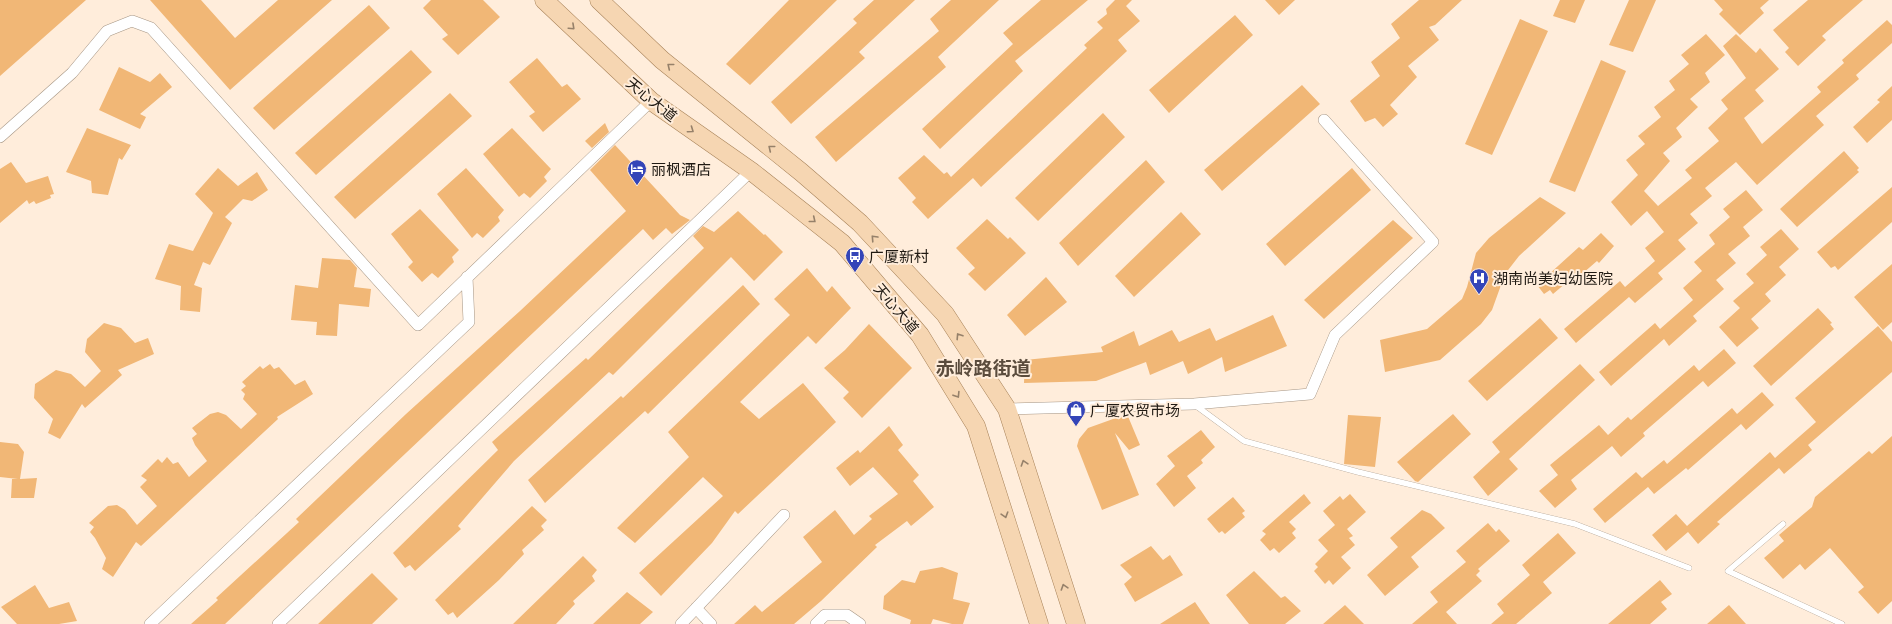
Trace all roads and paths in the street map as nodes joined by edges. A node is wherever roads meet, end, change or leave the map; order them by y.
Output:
1 (544, 0) edge
2 (599, 0) edge
3 (651, 101) junction
4 (1324, 120) dead end
5 (0, 137) edge
6 (751, 171) junction
7 (467, 277) junction
8 (1194, 404) junction
9 (1007, 408) junction
10 (784, 515) dead end
11 (1783, 524) dead end
12 (1689, 568) dead end
13 (696, 608) junction
14 (150, 624) edge
15 (278, 624) edge
16 (681, 624) edge
17 (711, 624) edge
18 (816, 624) edge
19 (860, 624) edge
20 (1039, 624) edge
21 (1076, 624) edge
22 (1842, 624) edge

1 -> 3 main road, 天心大道
9 -> 2 main road, 天心大道
3 -> 6 main road, 天心大道
3 - 7 street
4 - 8 street
5 - 7 street
6 - 15 street
6 -> 20 main road, 天心大道
7 - 14 street
8 - 9 street
8 - 12 lane
21 -> 9 main road, 天心大道
10 - 13 street
11 - 22 lane
13 - 16 street
13 - 17 street
18 - 19 street

